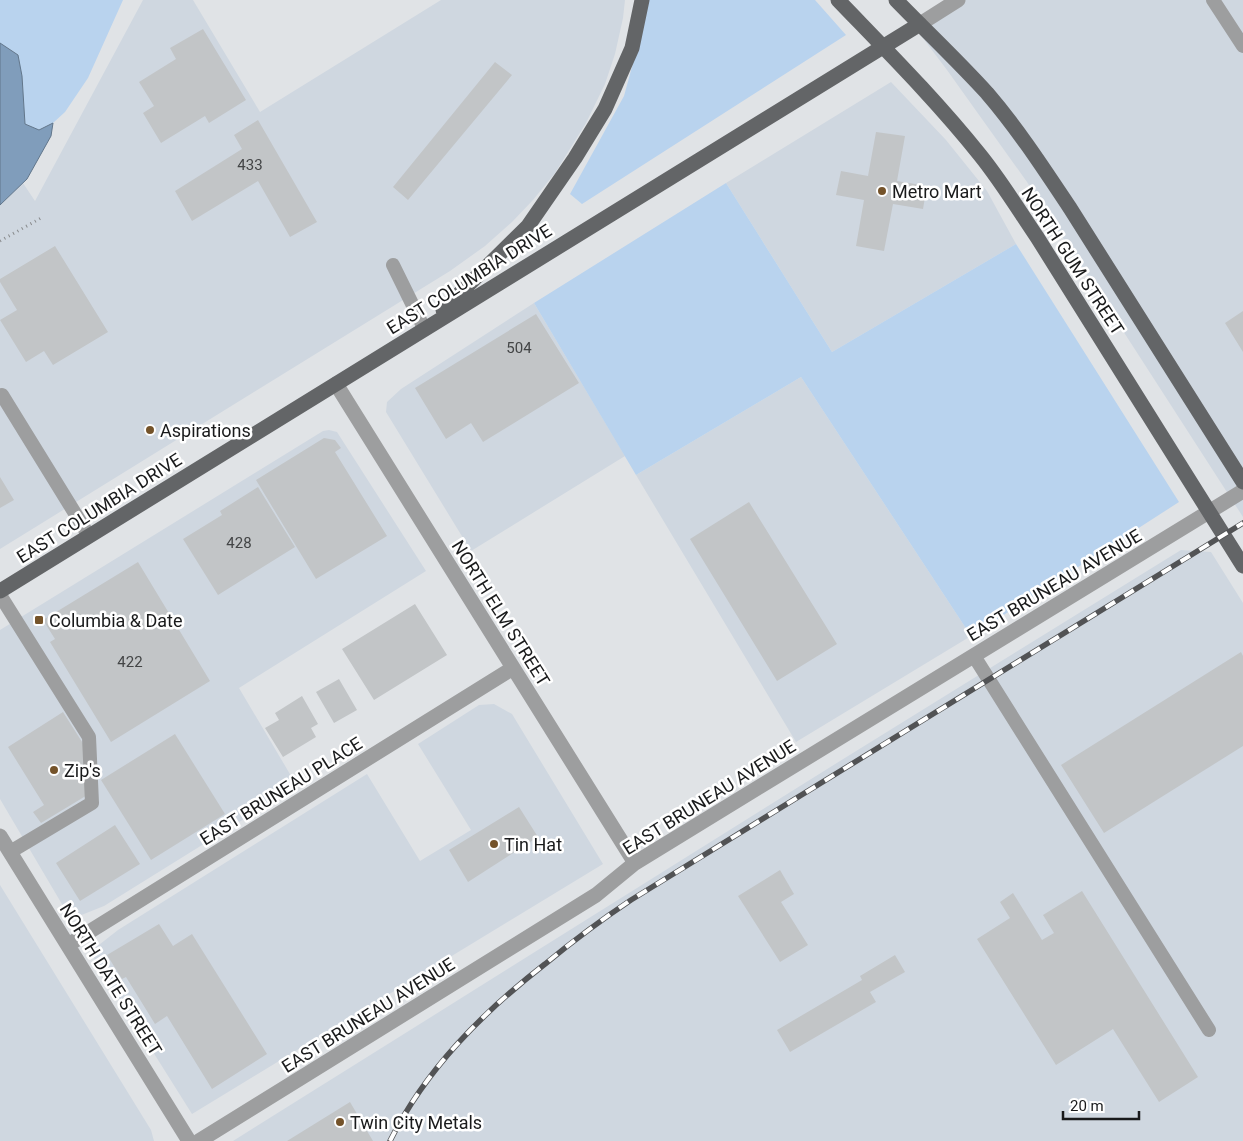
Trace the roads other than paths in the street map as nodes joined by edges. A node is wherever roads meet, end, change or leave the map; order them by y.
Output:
1 (642, 0) edge
2 (838, 0) edge
3 (896, 0) edge
4 (958, 0) edge
5 (1213, 0) edge
6 (920, 24) junction
7 (1243, 46) edge
8 (883, 47) junction
9 (392, 265) dead end
10 (424, 328) junction
11 (336, 384) junction
12 (2, 395) dead end
13 (1243, 482) edge
14 (1243, 491) edge
15 (1209, 512) junction
16 (88, 536) junction
17 (1243, 566) edge
18 (0, 591) edge
19 (0, 595) edge
20 (974, 656) junction
21 (514, 668) junction
22 (3, 843) edge
23 (635, 863) junction
24 (68, 945) junction
25 (1209, 1030) dead end
26 (189, 1141) edge
27 (199, 1141) edge

1 - 10 main road
2 - 8 main road, NORTH GUM STREET
3 - 6 main road, NORTH GUM STREET
4 - 6 street, EAST COLUMBIA DRIVE
5 - 7 lane
6 - 8 main road, EAST COLUMBIA DRIVE
6 - 13 main road, NORTH GUM STREET
8 - 10 main road, EAST COLUMBIA DRIVE
8 - 15 main road, NORTH GUM STREET
9 - 10 lane
10 - 11 main road, EAST COLUMBIA DRIVE
11 - 16 main road, EAST COLUMBIA DRIVE
11 - 21 street, NORTH ELM STREET
12 - 16 lane
14 - 15 street, EAST BRUNEAU AVENUE
15 - 17 main road, NORTH GUM STREET
15 - 20 street, EAST BRUNEAU AVENUE
16 - 18 main road, EAST COLUMBIA DRIVE
19 - 22 lane
20 - 23 street, EAST BRUNEAU AVENUE
20 - 25 lane
21 - 23 street, NORTH ELM STREET
21 - 24 street, EAST BRUNEAU PLACE
22 - 24 street, NORTH DATE STREET
23 - 27 street, EAST BRUNEAU AVENUE
24 - 26 street, NORTH DATE STREET

